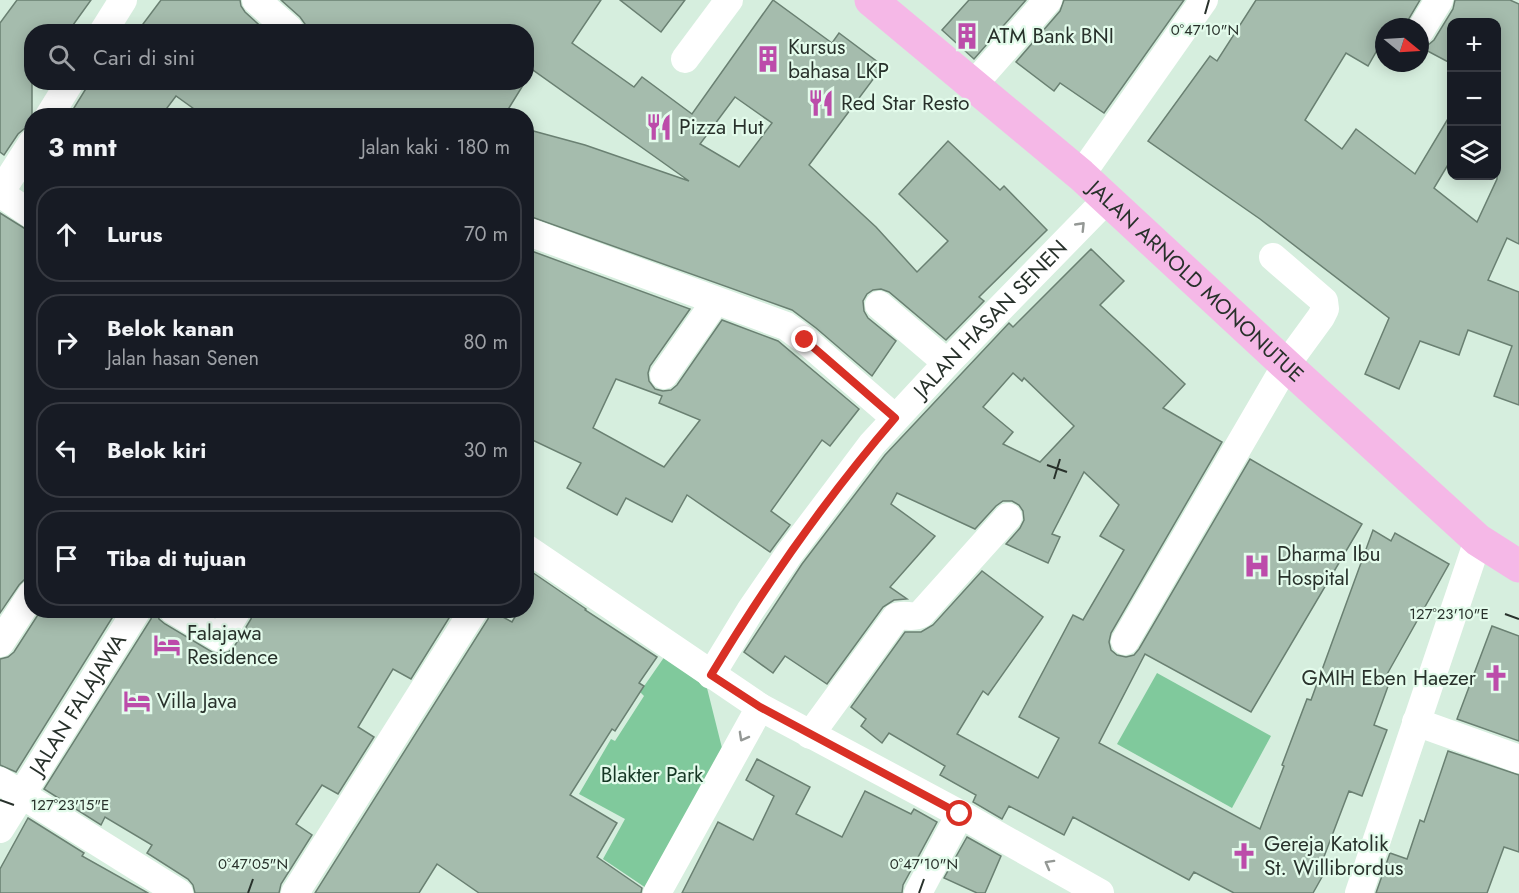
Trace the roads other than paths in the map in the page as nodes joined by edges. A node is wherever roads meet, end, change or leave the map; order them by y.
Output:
1 (123, 0) edge
2 (256, 0) edge
3 (729, 0) edge
4 (871, 0) edge
5 (1048, 0) edge
6 (1204, 0) edge
7 (1439, 0) edge
8 (1428, 18) edge
9 (108, 24) edge
10 (283, 24) edge
11 (685, 59) dead end
12 (974, 84) junction
13 (65, 90) edge
14 (54, 108) edge
15 (24, 156) edge
16 (1081, 175) junction
17 (0, 193) edge
18 (1107, 199) junction
19 (24, 210) edge
20 (534, 234) edge
21 (1273, 257) dead end
22 (715, 302) junction
23 (879, 305) dead end
24 (947, 363) junction
25 (1286, 365) junction
26 (664, 375) dead end
27 (895, 418) junction
28 (1008, 517) dead end
29 (1478, 540) junction
30 (534, 553) edge
31 (1519, 566) edge
32 (24, 606) edge
33 (131, 618) edge
34 (186, 618) edge
35 (232, 618) edge
36 (469, 618) edge
37 (1125, 641) dead end
38 (0, 644) edge
39 (711, 675) junction
40 (760, 707) junction
41 (1416, 722) junction
42 (810, 735) junction
43 (1519, 759) edge
44 (10, 788) edge
45 (960, 814) junction
46 (0, 829) edge
47 (178, 893) edge
48 (295, 893) edge
49 (657, 893) edge
50 (918, 893) edge
51 (1100, 893) edge
52 (1359, 893) edge

1 - 9 street
2 - 10 street
3 - 11 street
4 - 12 highway, JALAN ARNOLD MONONUTUE
5 - 12 street
6 - 16 street
7 - 8 street
12 - 16 highway, JALAN ARNOLD MONONUTUE
13 - 14 street
15 - 17 street
16 - 18 highway, JALAN ARNOLD MONONUTUE
17 - 19 street
24 -> 18 street, JALAN HASAN SENEN
18 - 25 highway, JALAN ARNOLD MONONUTUE
20 - 22 street
21 - 25 street
22 - 26 street
22 - 27 street
23 - 24 street
24 - 27 street, JALAN HASAN SENEN
25 - 29 highway, JALAN ARNOLD MONONUTUE
25 - 37 street
27 - 39 street, JALAN HASAN SENEN
28 - 42 street
29 - 31 highway, JALAN ARNOLD MONONUTUE
29 - 41 street
30 - 39 street
32 - 38 street
33 - 44 street, JALAN FALAJAWA
34 - 35 street
36 - 48 street
39 - 40 street
40 - 42 street
40 -> 49 street
41 - 43 street
41 - 52 street
42 - 45 street
44 - 46 street, JALAN FALAJAWA
44 - 47 street
45 - 50 street
51 -> 45 street

